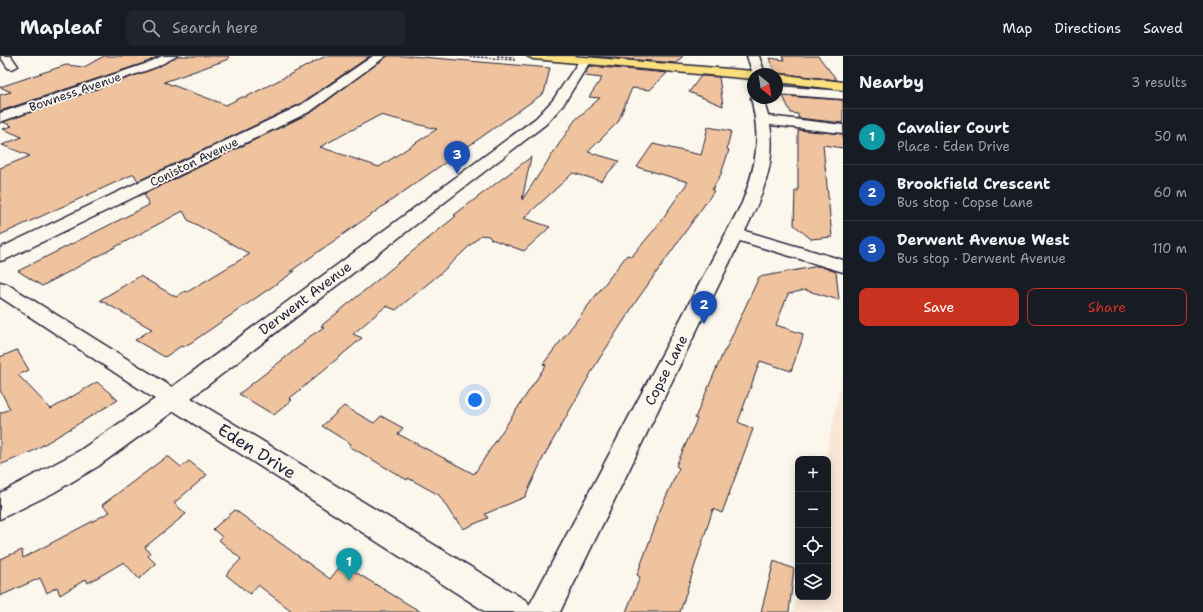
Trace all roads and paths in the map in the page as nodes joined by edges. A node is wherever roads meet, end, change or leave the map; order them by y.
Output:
1 (5, 56) edge
2 (171, 56) edge
3 (380, 56) edge
4 (466, 56) edge
5 (502, 56) edge
6 (533, 56) edge
7 (753, 56) edge
8 (500, 59) junction
9 (519, 60) dead end
10 (585, 60) junction
11 (12, 66) dead end
12 (754, 68) edge
13 (747, 75) edge
14 (783, 77) edge
15 (783, 78) edge
16 (843, 80) edge
17 (843, 86) edge
18 (783, 90) edge
19 (843, 95) edge
20 (759, 104) edge
21 (0, 118) edge
22 (764, 120) junction
23 (843, 129) edge
24 (736, 234) junction
25 (0, 255) edge
26 (843, 266) edge
27 (0, 288) edge
28 (173, 399) junction
29 (0, 507) edge
30 (515, 612) edge
31 (543, 612) edge

1 - 11 street
2 - 21 street, Bowness Avenue
3 - 25 street, Coniston Avenue
4 - 8 path
5 - 8 path
6 - 10 main road
7 - 12 street
8 - 9 path
10 - 13 main road
10 - 28 street, Derwent Avenue
14 - 16 main road
15 - 17 main road
18 - 19 street
20 - 22 street, Copse Lane
22 - 23 street
22 - 24 street, Copse Lane
24 - 26 street
24 - 31 street, Copse Lane
27 - 28 street, Eden Drive
28 - 29 street, Derwent Avenue
28 - 30 street, Eden Drive

